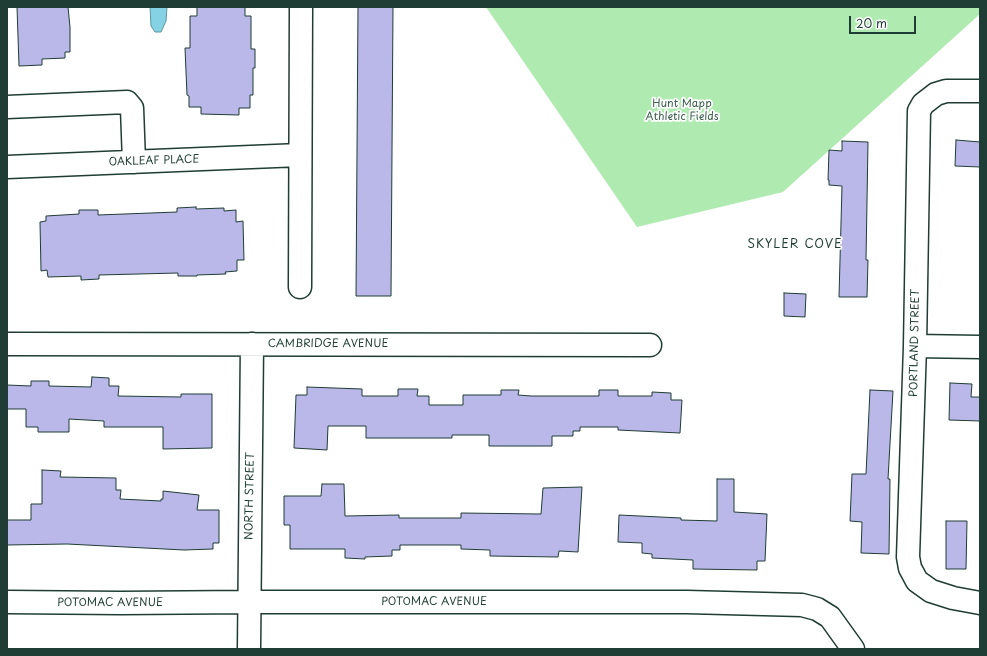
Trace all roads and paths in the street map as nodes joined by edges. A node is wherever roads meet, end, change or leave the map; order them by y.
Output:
1 (301, 7) edge
2 (980, 91) edge
3 (7, 107) edge
4 (300, 155) junction
5 (134, 162) junction
6 (7, 167) edge
7 (300, 287) dead end
8 (7, 344) edge
9 (252, 344) junction
10 (650, 345) dead end
11 (915, 346) junction
12 (980, 347) edge
13 (7, 602) edge
14 (249, 602) junction
15 (980, 603) edge
16 (849, 645) edge
17 (249, 649) edge

1 - 4 street
2 - 11 street, PORTLAND STREET
3 - 5 street
4 - 5 street, OAKLEAF PLACE
4 - 7 street
5 - 6 street, OAKLEAF PLACE
8 - 9 street, CAMBRIDGE AVENUE
9 - 10 street, CAMBRIDGE AVENUE
9 - 14 street, NORTH STREET
11 - 12 street
11 - 15 street, PORTLAND STREET
13 - 14 street, POTOMAC AVENUE
14 - 16 street, POTOMAC AVENUE
14 - 17 street, NORTH STREET

